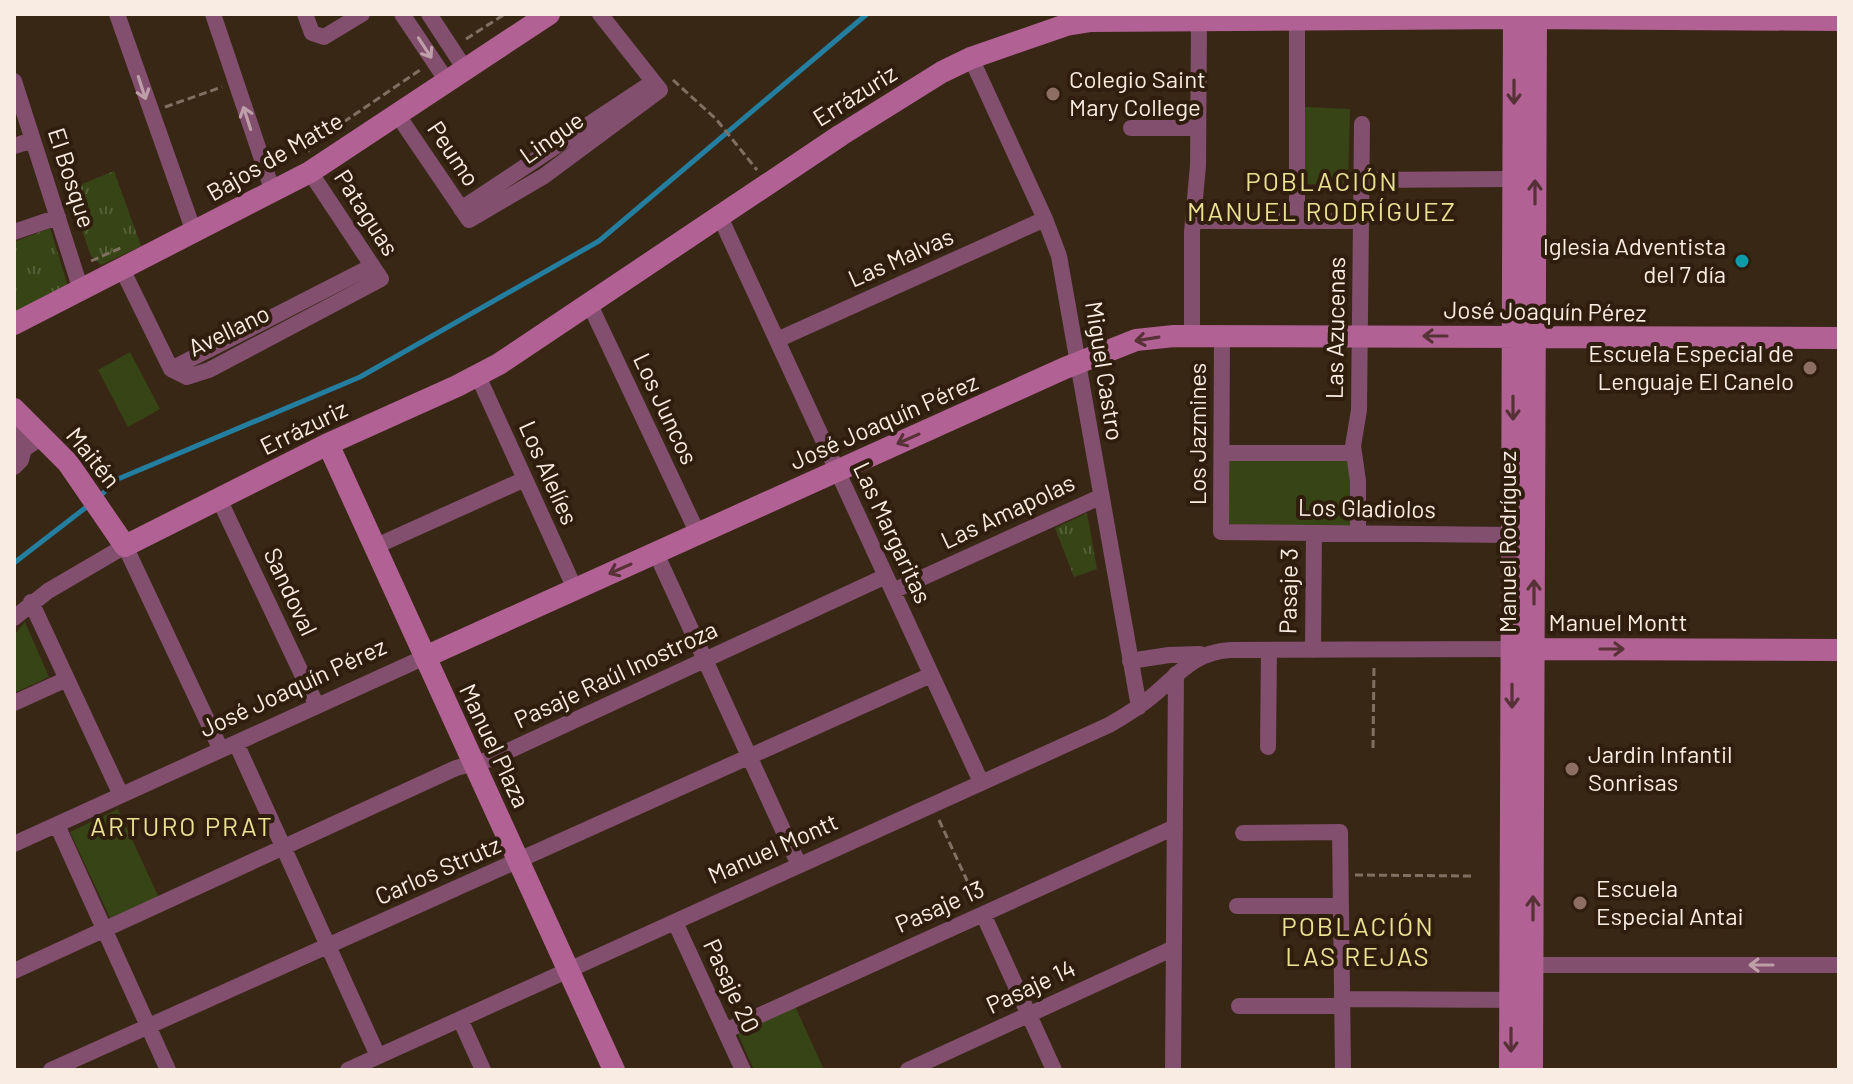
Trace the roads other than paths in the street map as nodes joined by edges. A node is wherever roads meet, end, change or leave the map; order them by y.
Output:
1 (117, 14) edge
2 (213, 14) edge
3 (305, 14) edge
4 (362, 14) edge
5 (402, 14) edge
6 (429, 14) edge
7 (549, 14) edge
8 (600, 14) edge
9 (1525, 16) edge
10 (1131, 17) edge
11 (1297, 17) edge
12 (1199, 20) junction
13 (1839, 20) edge
14 (971, 58) junction
15 (456, 75) junction
16 (14, 81) edge
17 (397, 114) junction
18 (1362, 124) dead end
19 (1131, 128) dead end
20 (1198, 128) junction
21 (33, 140) junction
22 (14, 146) edge
23 (310, 172) junction
24 (1513, 179) junction
25 (1362, 180) junction
26 (273, 192) junction
27 (465, 214) joint
28 (58, 217) junction
29 (720, 217) junction
30 (1045, 219) junction
31 (1193, 221) junction
32 (1297, 221) junction
33 (1362, 221) junction
34 (14, 232) edge
35 (194, 232) junction
36 (122, 269) junction
37 (377, 273) joint
38 (81, 290) junction
39 (590, 305) junction
40 (14, 324) edge
41 (1192, 336) junction
42 (1222, 336) junction
43 (1360, 336) junction
44 (1524, 338) junction
45 (1839, 338) edge
46 (777, 340) junction
47 (1078, 363) junction
48 (478, 376) junction
49 (14, 409) edge
50 (14, 430) edge
51 (328, 444) junction
52 (27, 445) edge
53 (1222, 453) junction
54 (1354, 453) junction
55 (14, 467) edge
56 (837, 471) junction
57 (525, 479) junction
58 (1100, 497) junction
59 (219, 499) junction
60 (1221, 532) joint
61 (1314, 533) junction
62 (1358, 533) junction
63 (698, 534) junction
64 (1512, 535) junction
65 (125, 546) junction
66 (374, 547) junction
67 (656, 553) junction
68 (890, 584) junction
69 (575, 589) junction
70 (31, 602) junction
71 (14, 618) edge
72 (1523, 649) junction
73 (1269, 650) junction
74 (1313, 650) junction
75 (1839, 650) edge
76 (1206, 654) junction
77 (425, 657) junction
78 (705, 660) junction
79 (1130, 661) junction
80 (1176, 674) junction
81 (931, 675) junction
82 (67, 679) junction
83 (14, 703) edge
84 (317, 706) junction
85 (1139, 707) junction
86 (228, 746) junction
87 (1268, 747) dead end
88 (749, 757) junction
89 (474, 763) junction
90 (981, 782) junction
91 (121, 795) junction
92 (57, 825) junction
93 (1175, 827) junction
94 (1243, 833) dead end
95 (14, 844) edge
96 (283, 848) junction
97 (518, 861) junction
98 (799, 865) junction
99 (1237, 906) dead end
100 (1341, 906) junction
101 (983, 914) junction
102 (675, 922) junction
103 (104, 929) junction
104 (328, 946) junction
105 (1174, 948) junction
106 (1522, 965) junction
107 (1839, 965) edge
108 (568, 970) junction
109 (14, 971) edge
110 (1522, 1000) junction
111 (1342, 1003) junction
112 (1239, 1006) dead end
113 (1029, 1015) junction
114 (460, 1019) junction
115 (148, 1027) junction
116 (725, 1031) junction
117 (378, 1056) junction
118 (51, 1070) edge
119 (168, 1070) edge
120 (348, 1070) edge
121 (483, 1070) edge
122 (614, 1070) edge
123 (743, 1070) edge
124 (908, 1070) edge
125 (1054, 1070) edge
126 (1173, 1070) edge
127 (1343, 1070) edge
128 (1510, 1070) edge
129 (1532, 1070) edge

1 -> 35 street
26 -> 2 street
3 - 4 street
5 -> 15 street
6 - 15 street
7 - 15 street, Bajos de Matte
8 - 27 street, Lingue
9 - 11 street, Errázuriz
9 - 13 street, Errázuriz
9 -> 24 street, Manuel Rodríguez
44 -> 9 street, Manuel Rodríguez
10 - 12 street, Errázuriz
10 - 14 street, Errázuriz
11 - 12 street, Errázuriz
11 - 32 street
12 - 20 street
14 - 29 street, Errázuriz
14 - 30 street, Miguel Castro
15 - 17 street, Bajos de Matte
16 - 21 street, El Bosque
17 - 23 street, Bajos de Matte
17 - 27 street, Peumo
18 - 25 street, Las Azucenas
19 - 20 street
20 - 31 street
21 - 22 street
21 - 28 street, El Bosque
23 - 26 street, Bajos de Matte
23 - 37 street, Pataguas
24 - 25 street
24 - 44 street, Manuel Rodríguez
25 - 33 street, Las Azucenas
26 - 35 street, Bajos de Matte
28 - 34 street
28 - 38 street, El Bosque
29 - 39 street, Errázuriz
29 - 46 street, Las Margaritas
30 - 46 street, Las Malvas
30 - 47 street, Miguel Castro
31 - 32 street
31 - 41 street
32 - 33 street
33 - 43 street, Las Azucenas
35 - 36 street, Bajos de Matte
36 - 37 street, Avellano
36 - 38 street, Bajos de Matte
38 - 40 street, Bajos de Matte
39 - 48 street, Errázuriz
39 - 63 street, Los Juncos
41 - 42 street, José Joaquín Pérez
41 -> 47 street, José Joaquín Pérez
42 - 43 street, José Joaquín Pérez
42 - 53 street, Los Jazmines
44 -> 43 street, José Joaquín Pérez
43 - 54 street, Las Azucenas
44 - 45 street, José Joaquín Pérez
44 -> 64 street, Manuel Rodríguez
72 -> 44 street, Manuel Rodríguez
46 - 56 street, Las Margaritas
47 -> 56 street, José Joaquín Pérez
47 - 58 street, Miguel Castro
48 - 51 street, Errázuriz
48 - 57 street, Los Alelíes
49 - 52 street, Maitén
50 - 52 street, Maitén
51 - 59 street, Errázuriz
51 - 66 street, Manuel Plaza
52 - 55 street
52 - 65 street, Maitén
53 - 54 street
53 - 60 street, Los Jazmines
54 - 62 street, Las Azucenas
56 - 63 street, José Joaquín Pérez
56 - 68 street, Las Margaritas
57 - 66 street
57 - 69 street, Los Alelíes
58 - 68 street, Las Amapolas
58 - 79 street, Miguel Castro
59 - 65 street, Errázuriz
59 - 84 street, Sandoval
60 - 61 street, Los Gladiolos
61 - 62 street, Los Gladiolos
61 - 74 street, Pasaje 3
62 - 64 street, Los Gladiolos
63 - 67 street, José Joaquín Pérez
64 - 72 street, Manuel Rodríguez
65 - 70 street, Errázuriz
65 - 86 street
66 - 77 street, Manuel Plaza
67 -> 69 street, José Joaquín Pérez
67 - 78 street
68 - 78 street, Pasaje Raúl Inostroza
68 - 81 street, Las Margaritas
69 - 77 street, José Joaquín Pérez
70 - 71 street, Errázuriz
70 - 82 street
72 - 74 street, Manuel Montt
72 -> 75 street, Manuel Montt
72 - 106 street, Manuel Rodríguez
73 - 74 street, Manuel Montt
73 - 76 street, Manuel Montt
73 - 87 street
76 - 79 street, Manuel Montt
76 - 80 street, Manuel Montt
77 - 84 street, José Joaquín Pérez
77 - 89 street, Manuel Plaza
78 - 88 street
78 - 89 street, Pasaje Raúl Inostroza
79 - 85 street, Miguel Castro
80 - 85 street, Manuel Montt
80 - 93 street
81 - 88 street, Carlos Strutz
81 - 90 street, Las Margaritas
82 - 83 street
82 - 91 street
84 - 86 street, José Joaquín Pérez
85 - 90 street, Manuel Montt
86 - 91 street, José Joaquín Pérez
86 - 96 street
88 - 97 street, Carlos Strutz
88 - 98 street
89 - 96 street, Pasaje Raúl Inostroza
89 - 97 street, Manuel Plaza
90 - 98 street, Manuel Montt
91 - 92 street, José Joaquín Pérez
92 - 95 street, José Joaquín Pérez
92 - 103 street
93 - 101 street, Pasaje 13
93 - 105 street
94 - 100 street
96 - 103 street, Pasaje Raúl Inostroza
96 - 104 street
97 - 104 street, Carlos Strutz
97 - 108 street, Manuel Plaza
98 - 102 street, Manuel Montt
99 - 100 street
100 - 111 street
101 - 113 street
101 - 116 street, Pasaje 13
102 - 108 street, Manuel Montt
102 - 116 street, Pasaje 20
103 - 109 street, Pasaje Raúl Inostroza
103 - 115 street
104 - 115 street, Carlos Strutz
104 - 117 street
105 - 113 street, Pasaje 14
105 - 126 street
107 -> 106 street
106 - 110 street, Manuel Rodríguez
108 - 114 street, Manuel Montt
108 - 122 street, Manuel Plaza
110 - 111 street
110 -> 128 street, Manuel Rodríguez
110 - 129 street, Manuel Rodríguez
111 - 112 street
111 - 127 street
113 - 124 street, Pasaje 14
113 - 125 street
114 - 117 street, Manuel Montt
114 - 121 street
115 - 118 street, Carlos Strutz
115 - 119 street
116 - 123 street, Pasaje 20
117 - 120 street, Manuel Montt

